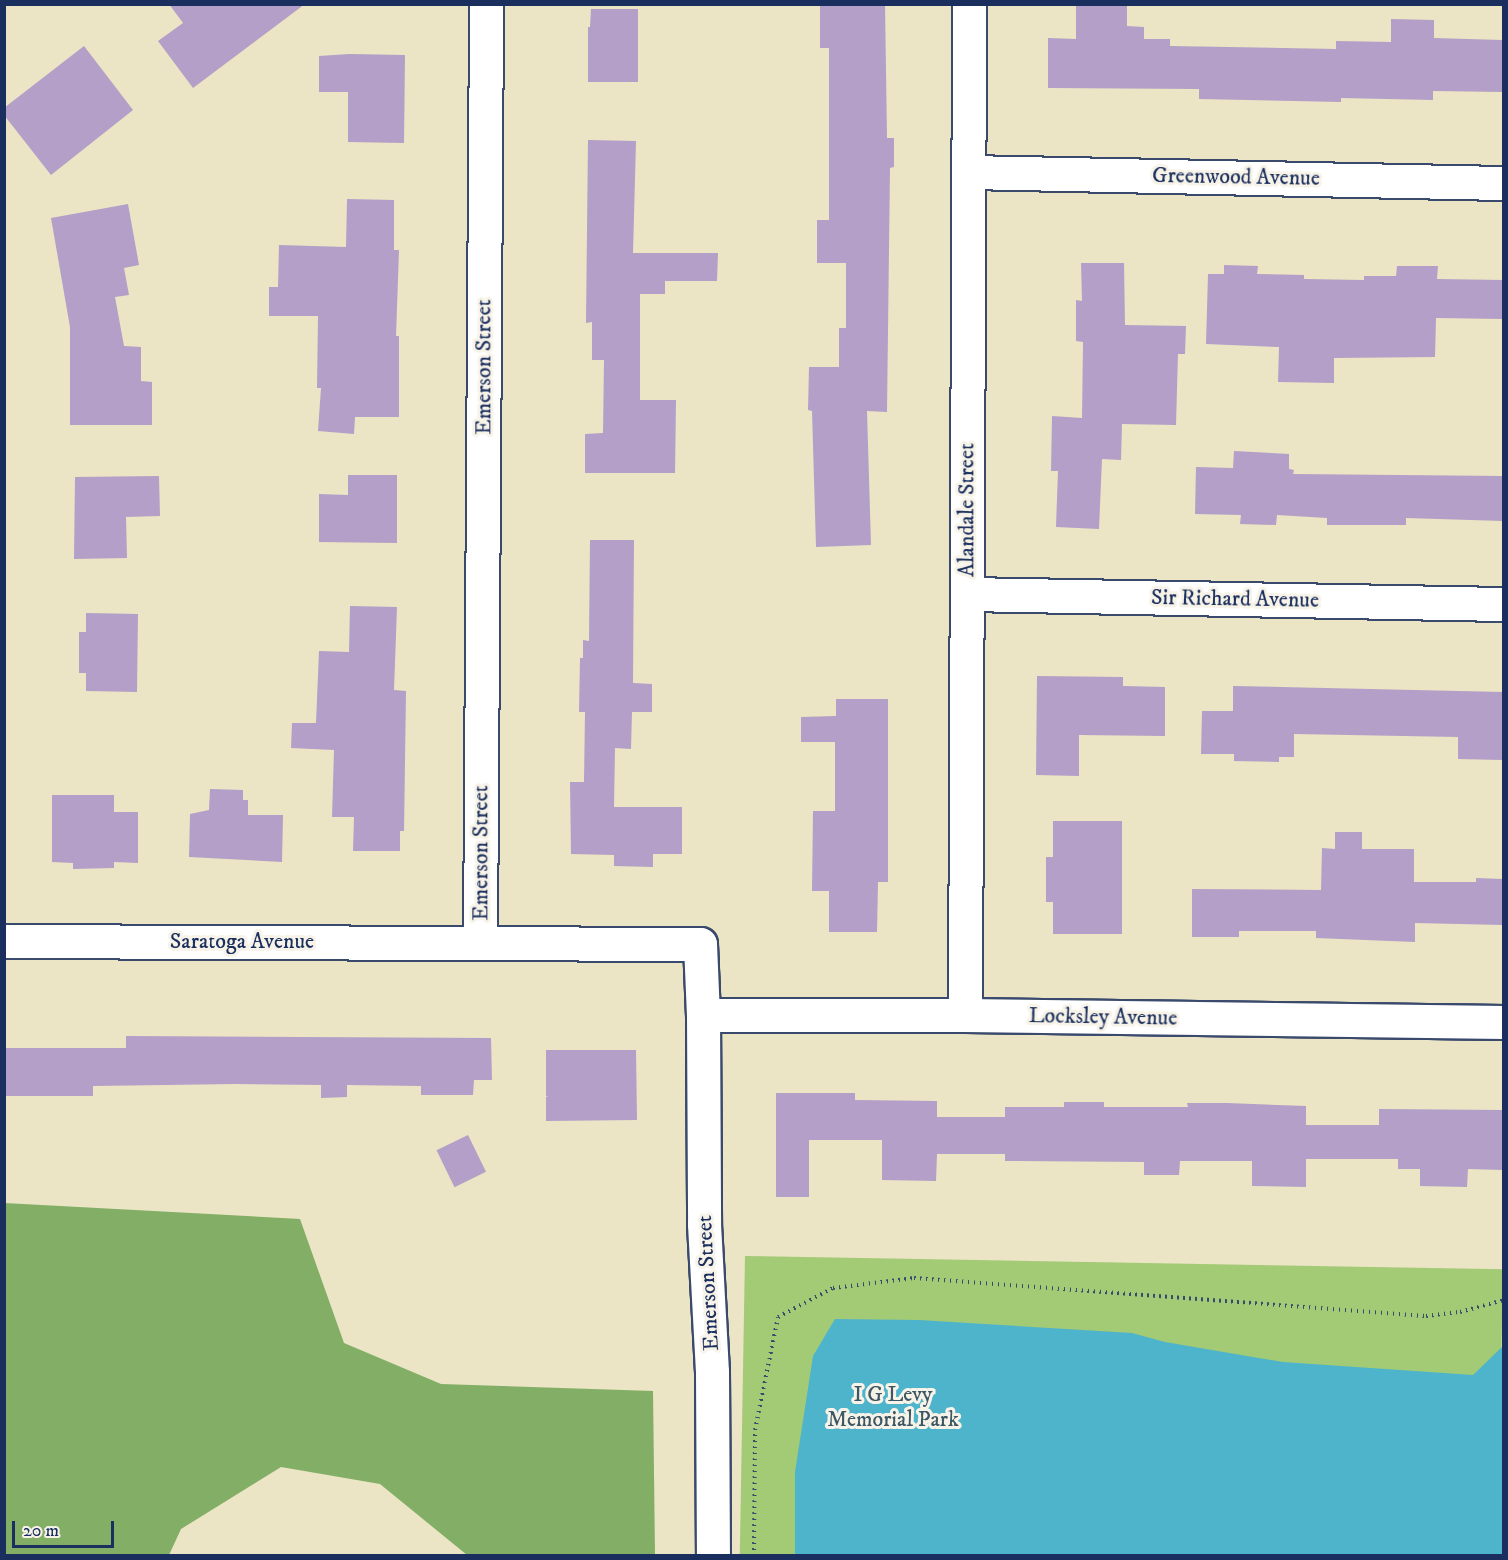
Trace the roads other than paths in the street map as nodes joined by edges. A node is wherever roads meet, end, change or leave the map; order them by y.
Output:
1 (486, 4) edge
2 (969, 4) edge
3 (968, 172) junction
4 (1503, 183) edge
5 (967, 594) junction
6 (1503, 604) edge
7 (4, 941) edge
8 (480, 942) junction
9 (703, 1015) junction
10 (965, 1015) junction
11 (1503, 1023) edge
12 (713, 1556) edge

1 - 8 street, Emerson Street
2 - 3 street, Alandale Street
3 - 4 street, Greenwood Avenue
3 - 5 street, Alandale Street
5 - 6 street, Sir Richard Avenue
5 - 10 street, Alandale Street
7 - 8 street, Saratoga Avenue
8 - 9 street, Emerson Street
9 - 10 street, Locksley Avenue
9 - 12 street, Emerson Street
10 - 11 street, Locksley Avenue

